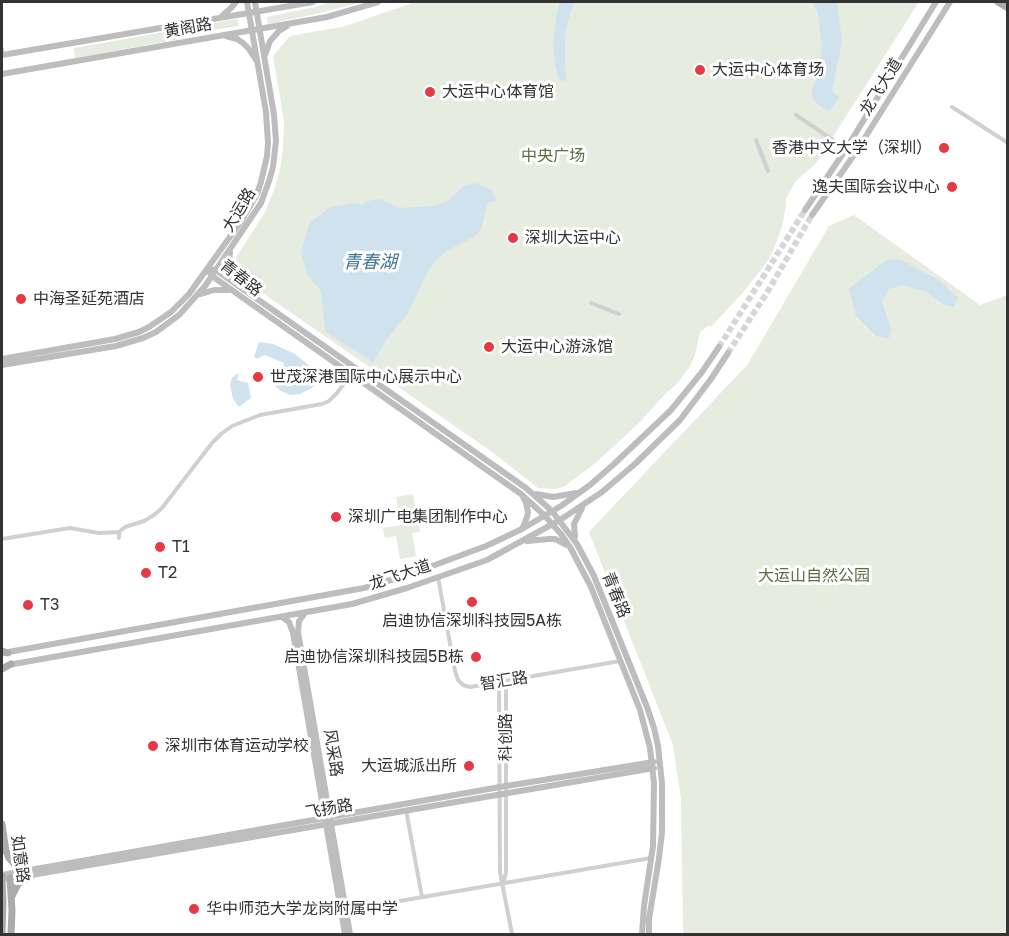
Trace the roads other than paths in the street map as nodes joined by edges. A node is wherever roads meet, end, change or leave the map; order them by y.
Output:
1 (236, 2) edge
2 (247, 2) edge
3 (255, 2) edge
4 (270, 2) edge
5 (313, 2) edge
6 (378, 2) edge
7 (936, 2) edge
8 (998, 2) edge
9 (950, 3) edge
10 (287, 6) junction
11 (1008, 8) edge
12 (256, 11) junction
13 (249, 13) junction
14 (218, 18) junction
15 (293, 23) junction
16 (255, 26) junction
17 (223, 35) junction
18 (2, 53) edge
19 (265, 60) junction
20 (258, 66) junction
21 (2, 74) edge
22 (952, 107) dead end
23 (796, 115) dead end
24 (756, 140) dead end
25 (1008, 143) edge
26 (846, 149) junction
27 (768, 171) dead end
28 (805, 210) tunnel mouth
29 (812, 215) tunnel mouth
30 (232, 248) junction
31 (207, 269) junction
32 (214, 273) junction
33 (234, 287) junction
34 (198, 296) junction
35 (591, 303) dead end
36 (619, 314) dead end
37 (719, 346) tunnel mouth
38 (728, 353) tunnel mouth
39 (2, 359) edge
40 (2, 365) edge
41 (351, 374) junction
42 (580, 492) junction
43 (533, 493) junction
44 (521, 494) junction
45 (583, 505) junction
46 (552, 511) junction
47 (544, 515) junction
48 (560, 520) junction
49 (553, 525) junction
50 (522, 529) junction
51 (119, 532) junction
52 (119, 538) dead end
53 (2, 539) edge
54 (521, 543) junction
55 (577, 544) junction
56 (570, 546) junction
57 (438, 577) junction
58 (305, 613) junction
59 (282, 617) junction
60 (4, 652) edge
61 (620, 660) junction
62 (11, 664) joint
63 (2, 668) edge
64 (506, 681) junction
65 (499, 682) junction
66 (660, 764) junction
67 (652, 765) junction
68 (503, 790) junction
69 (406, 810) junction
70 (328, 820) junction
71 (2, 824) edge
72 (6, 850) junction
73 (651, 858) junction
74 (30, 873) junction
75 (10, 876) junction
76 (2, 878) edge
77 (503, 883) junction
78 (2, 896) edge
79 (422, 897) junction
80 (12, 898) junction
81 (347, 910) junction
82 (2, 934) edge
83 (11, 934) edge
84 (345, 934) edge
85 (350, 934) edge
86 (512, 934) edge
87 (642, 934) edge
88 (649, 934) edge

1 - 14 street
2 - 13 street
3 - 12 street
4 - 10 street
5 - 10 street, 黄阁路
6 - 15 street, 黄阁路
7 - 26 street, 龙飞大道
8 - 11 main road
9 - 29 street, 龙飞大道
10 - 12 street, 黄阁路
12 - 13 street, 黄阁路
12 - 16 street
13 - 14 street, 黄阁路
13 - 16 street
14 - 18 street, 黄阁路
15 - 16 street, 黄阁路
15 - 19 street
16 - 17 street, 黄阁路
16 - 19 street, 大运路
16 - 20 street, 大运路
17 - 20 street
17 - 21 street, 黄阁路
19 - 30 street, 大运路
20 - 31 street, 大运路
22 - 25 street
23 - 26 street
24 - 27 street
26 - 28 street, 龙飞大道
30 - 32 street, 大运路
30 - 33 street
31 - 32 street, 青春路
31 - 39 street, 大运路
32 - 33 street, 青春路
32 - 34 street, 大运路
33 - 34 street
33 - 41 street, 青春路
33 - 43 street, 青春路
34 - 40 street, 大运路
35 - 36 street
37 - 42 street, 龙飞大道
38 - 45 street, 龙飞大道
41 - 44 street, 青春路
41 - 51 street
42 - 43 street
42 - 46 street, 龙飞大道
43 - 46 street, 青春路
44 - 47 street, 青春路
44 - 50 street
45 - 48 street, 龙飞大道
45 - 55 street
46 - 47 street, 龙飞大道
46 - 48 street, 青春路
47 - 49 street, 青春路
47 - 50 street, 龙飞大道
48 - 49 street, 龙飞大道
48 - 55 street, 青春路
49 - 54 street, 龙飞大道
49 - 56 street, 青春路
50 - 60 street, 龙飞大道
51 - 52 street
51 - 53 street
54 - 56 street
54 - 57 street, 龙飞大道
55 - 66 street, 青春路
56 - 61 street, 青春路
57 - 58 street, 龙飞大道
57 - 65 street, 智汇路
58 - 59 street, 龙飞大道
58 - 70 street, 风采路
59 - 62 street, 龙飞大道
59 - 70 street, 风采路
61 - 64 street, 智汇路
61 - 67 street, 青春路
62 - 63 main road
64 - 65 street, 智汇路
64 - 68 street, 科创路
65 - 68 street
66 - 67 street, 飞扬路
66 - 88 street, 青春路
67 - 68 street, 飞扬路
67 - 73 street, 青春路
68 - 69 street, 飞扬路
68 - 70 street, 飞扬路
68 - 77 street
69 - 70 street, 飞扬路
69 - 79 street
70 - 74 street, 飞扬路
70 - 81 street, 风采路
70 - 84 street, 风采路
71 - 72 main road, 如意路
72 - 74 main road
72 - 75 street, 如意路
73 - 77 street
73 - 87 street, 青春路
74 - 75 street, 飞扬路
74 - 80 main road
75 - 76 street, 飞扬路
75 - 80 main road, 如意路
76 - 78 main road, 如意路
77 - 79 street
77 - 86 street
78 - 82 main road, 如意路
79 - 81 street
80 - 83 main road, 如意路
81 - 85 street, 风采路

